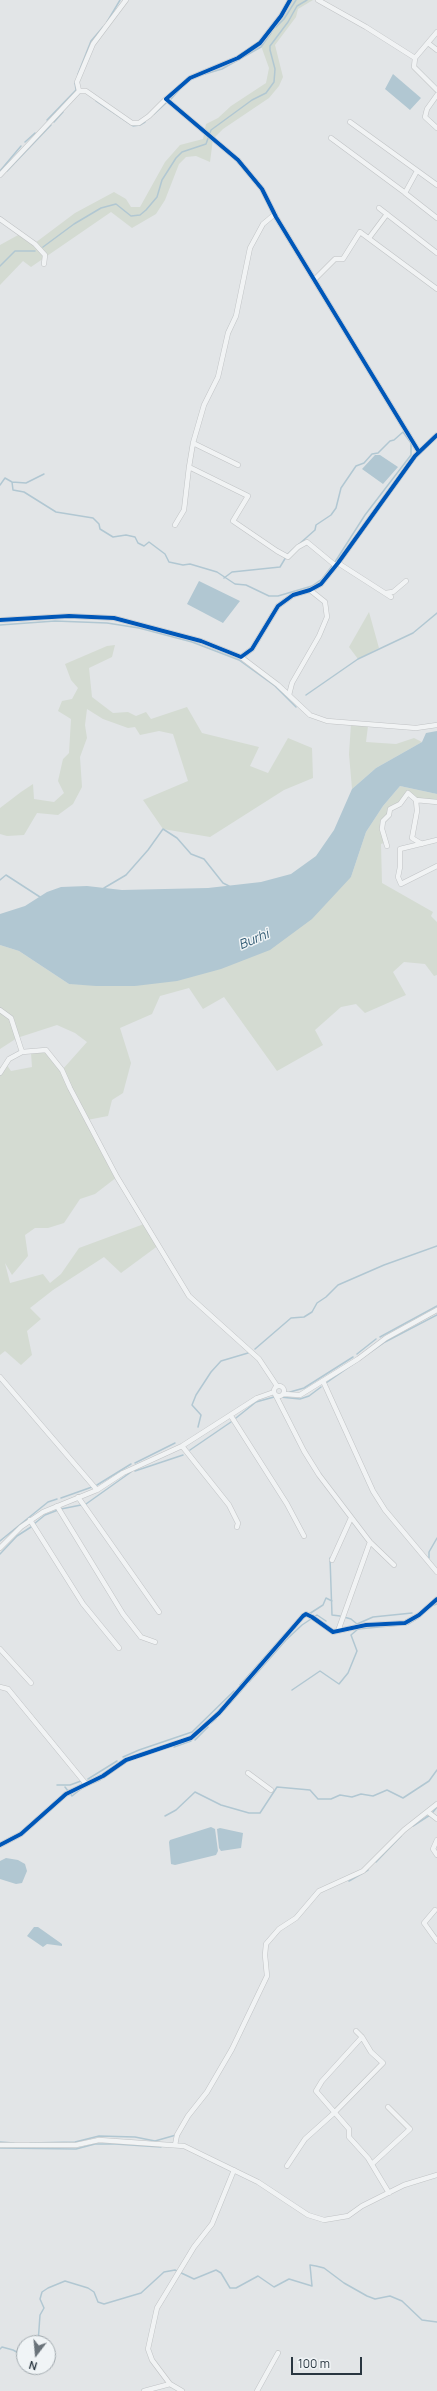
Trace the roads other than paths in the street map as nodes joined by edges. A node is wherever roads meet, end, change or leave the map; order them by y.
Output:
1 (126, 0) edge
2 (290, 0) edge
3 (318, 0) edge
4 (437, 32) edge
5 (428, 42) junction
6 (437, 50) edge
7 (415, 58) junction
8 (437, 90) edge
9 (79, 91) junction
10 (437, 95) edge
11 (166, 99) junction
12 (350, 122) dead end
13 (437, 128) edge
14 (331, 138) dead end
15 (417, 170) junction
16 (0, 175) edge
17 (437, 185) edge
18 (404, 192) junction
19 (379, 208) dead end
20 (275, 214) junction
21 (387, 214) junction
22 (437, 218) edge
23 (0, 219) edge
24 (368, 238) junction
25 (437, 253) edge
26 (44, 264) dead end
27 (314, 280) junction
28 (437, 289) edge
29 (437, 435) edge
30 (193, 443) junction
31 (419, 452) junction
32 (238, 465) dead end
33 (189, 467) junction
34 (176, 525) dead end
35 (337, 565) junction
36 (406, 581) dead end
37 (310, 590) junction
38 (385, 593) junction
39 (391, 597) dead end
40 (0, 620) edge
41 (241, 657) junction
42 (289, 695) junction
43 (437, 725) edge
44 (416, 800) junction
45 (437, 802) edge
46 (437, 840) edge
47 (422, 844) junction
48 (388, 846) dead end
49 (437, 866) edge
50 (0, 1010) edge
51 (22, 1052) junction
52 (0, 1073) edge
53 (437, 1310) edge
54 (0, 1377) edge
55 (323, 1381) junction
56 (277, 1386) junction
57 (275, 1393) junction
58 (283, 1394) junction
59 (230, 1416) junction
60 (182, 1446) junction
61 (97, 1490) junction
62 (78, 1497) junction
63 (57, 1506) junction
64 (351, 1518) junction
65 (30, 1520) junction
66 (237, 1527) dead end
67 (304, 1536) dead end
68 (370, 1542) junction
69 (0, 1548) edge
70 (332, 1560) dead end
71 (394, 1565) dead end
72 (437, 1572) edge
73 (437, 1599) edge
74 (159, 1612) dead end
75 (338, 1631) junction
76 (155, 1642) dead end
77 (119, 1648) dead end
78 (0, 1649) edge
79 (31, 1683) dead end
80 (0, 1687) edge
81 (248, 1773) dead end
82 (86, 1784) junction
83 (271, 1790) dead end
84 (437, 1804) edge
85 (428, 1812) junction
86 (437, 1820) edge
87 (437, 1840) edge
88 (0, 1845) edge
89 (437, 1855) edge
90 (435, 1910) dead end
91 (437, 1941) edge
92 (356, 2031) dead end
93 (362, 2037) junction
94 (388, 2107) dead end
95 (334, 2113) junction
96 (175, 2144) junction
97 (0, 2145) edge
98 (372, 2164) junction
99 (287, 2166) dead end
100 (234, 2170) junction
101 (437, 2175) edge
102 (389, 2193) junction
103 (278, 2353) dead end
104 (170, 2384) junction
105 (144, 2391) edge
106 (182, 2391) edge
107 (257, 2391) edge

1 - 9 street
2 - 11 street
3 - 7 street
4 - 5 street
5 - 6 street
5 - 7 street
7 - 8 street
9 - 11 street
9 - 16 street
10 - 13 street
11 - 20 street
12 - 15 street
14 - 18 street
15 - 17 street
15 - 18 street
18 - 22 street
19 - 21 street
20 - 27 street
20 - 30 street
21 - 24 street
21 - 25 street
23 - 26 street
24 - 27 street
24 - 28 street
27 - 31 street
29 - 31 street
30 - 32 street
30 - 33 street
31 - 35 street
33 - 34 street
33 - 35 street
35 - 37 street
35 - 38 street
36 - 38 street
37 - 41 street
37 - 42 street
38 - 39 street
40 - 41 street
41 - 42 street
42 - 43 street
44 - 45 street
44 - 47 street
44 - 48 street
46 - 47 street
47 - 49 street
50 - 51 street
51 - 52 street
51 - 56 street
53 - 55 street
54 - 61 street
55 - 58 street
55 - 72 street
56 - 57 street
56 - 58 street
57 - 58 street
57 - 59 street
57 - 64 street
59 - 60 street
59 - 67 street
60 - 61 street
60 - 66 street
61 - 62 street
62 - 63 street
62 - 74 street
63 - 65 street
63 - 76 street
64 - 68 street
64 - 70 street
65 - 69 street
65 - 77 street
68 - 71 street
68 - 75 street
73 - 75 street
75 - 82 street
78 - 79 street
80 - 82 street
81 - 83 street
82 - 88 street
84 - 85 street
85 - 86 street
85 - 96 street
87 - 89 street
90 - 91 street
92 - 93 street
93 - 95 street
93 - 95 street
94 - 98 street
95 - 98 street
95 - 99 street
96 - 97 street
96 - 100 street
98 - 102 street
100 - 102 street
100 - 104 street
101 - 102 street
103 - 107 street
104 - 105 street
104 - 106 street

